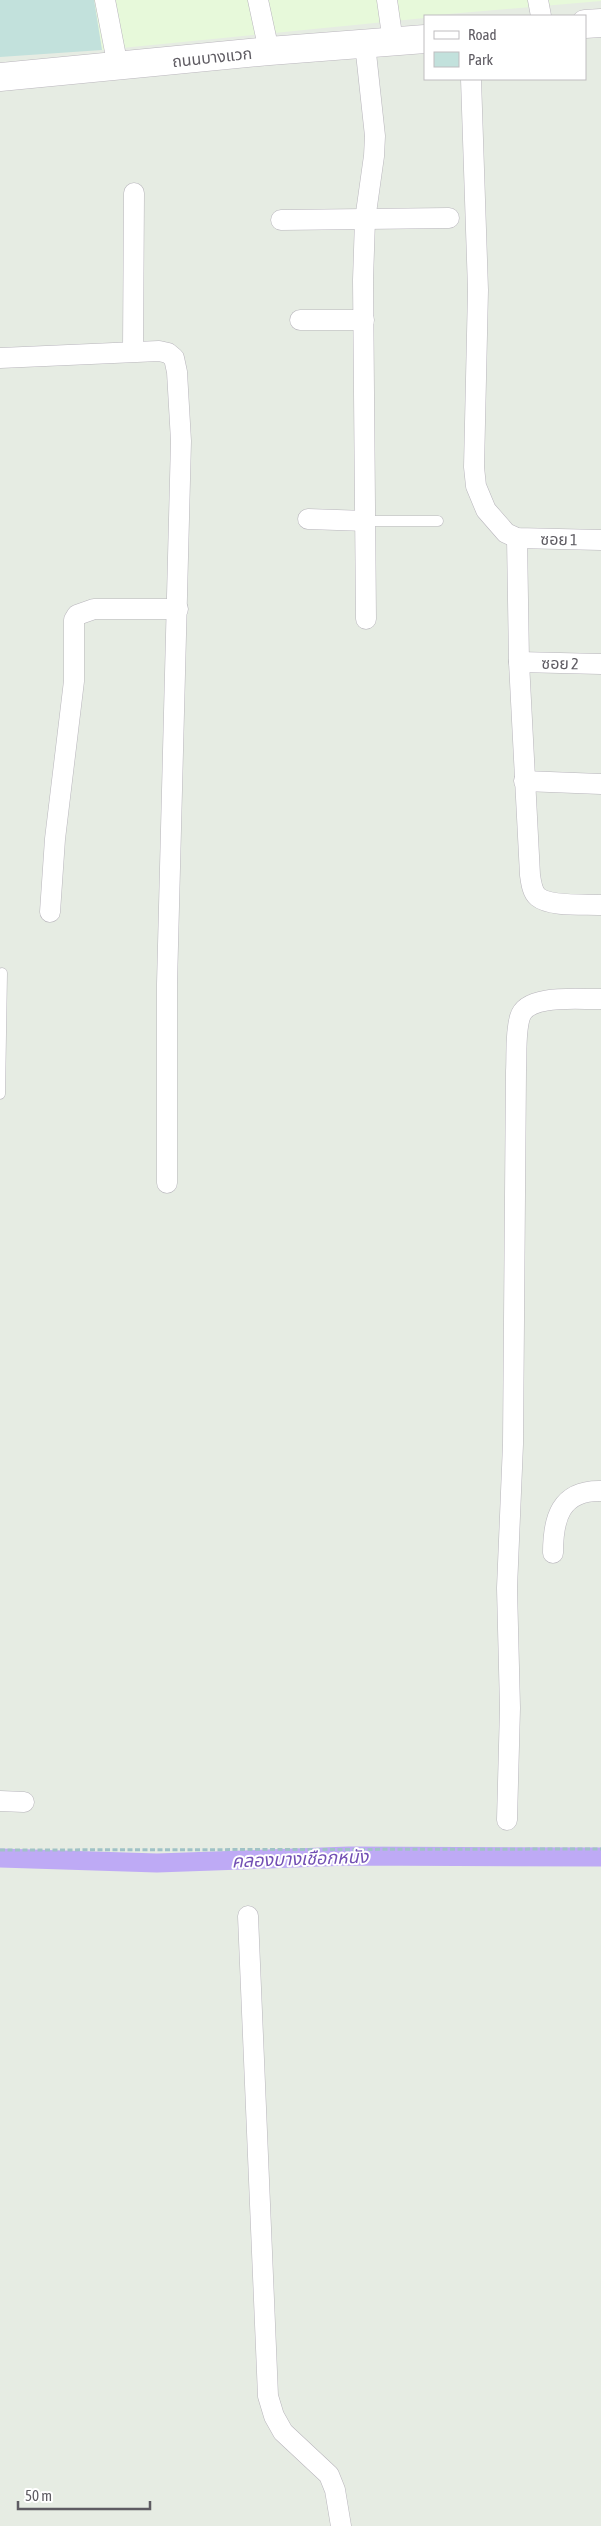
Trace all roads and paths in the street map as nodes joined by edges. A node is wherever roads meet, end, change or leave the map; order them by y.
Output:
1 (105, 0) edge
2 (258, 0) edge
3 (387, 0) edge
4 (538, 0) edge
5 (541, 15) edge
6 (601, 23) edge
7 (586, 24) edge
8 (424, 39) edge
9 (393, 42) junction
10 (365, 44) junction
11 (269, 51) junction
12 (118, 67) junction
13 (0, 77) edge
14 (471, 80) edge
15 (134, 193) dead end
16 (449, 218) dead end
17 (281, 220) dead end
18 (365, 220) junction
19 (300, 320) dead end
20 (364, 320) junction
21 (133, 351) junction
22 (0, 358) edge
23 (308, 519) dead end
24 (366, 521) junction
25 (438, 521) dead end
26 (517, 538) junction
27 (601, 540) edge
28 (178, 610) junction
29 (366, 619) dead end
30 (519, 662) junction
31 (601, 664) edge
32 (524, 781) junction
33 (601, 784) edge
34 (601, 905) edge
35 (50, 912) dead end
36 (2, 973) dead end
37 (601, 999) edge
38 (0, 1062) edge
39 (0, 1094) edge
40 (167, 1183) dead end
41 (601, 1491) edge
42 (553, 1553) dead end
43 (0, 1801) edge
44 (24, 1802) dead end
45 (507, 1820) dead end
46 (601, 1849) edge
47 (0, 1850) edge
48 (248, 1916) dead end
49 (341, 2526) edge

1 - 12 street
2 - 11 street
3 - 9 street
4 - 5 street
6 - 7 main road
8 - 9 main road, ถนนบางแวก
9 - 10 main road, ถนนบางแวก
10 - 11 main road, ถนนบางแวก
10 - 18 street
11 - 12 main road, ถนนบางแวก
12 - 13 main road, ถนนบางแวก
14 - 26 street
15 - 21 street
16 - 18 street
17 - 18 street
18 - 20 street
19 - 20 street
20 - 24 street
21 - 22 street
21 - 28 street
23 - 24 street
24 - 25 lane
24 - 29 street
26 - 27 street, ซอย 1
26 - 30 street
28 - 35 street
28 - 40 street
30 - 31 street, ซอย 2
30 - 32 street
32 - 33 street
32 - 34 street
36 - 38 lane
37 - 45 street
38 - 39 lane
41 - 42 street
43 - 44 street
46 - 47 path
48 - 49 street

